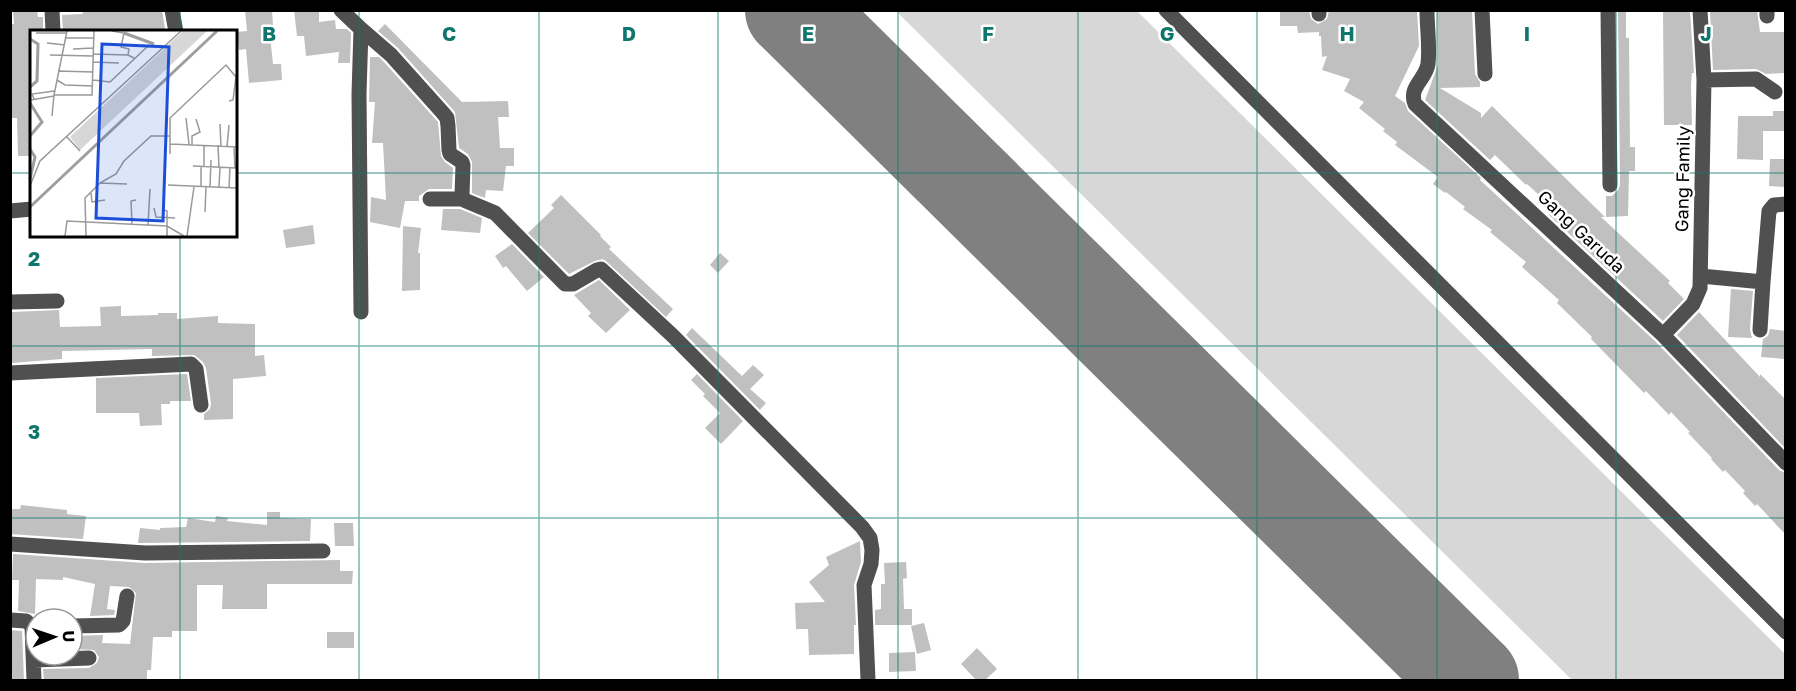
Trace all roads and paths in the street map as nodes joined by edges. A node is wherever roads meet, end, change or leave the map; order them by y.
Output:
1 (51, 10) edge
2 (172, 10) edge
3 (342, 10) edge
4 (1166, 10) edge
5 (1427, 10) edge
6 (1482, 10) edge
7 (1608, 10) edge
8 (1700, 10) edge
9 (361, 29) junction
10 (53, 30) edge
11 (176, 30) edge
12 (1485, 74) dead end
13 (1704, 80) junction
14 (1775, 92) dead end
15 (1610, 185) dead end
16 (430, 199) dead end
17 (463, 199) junction
18 (1785, 204) edge
19 (30, 209) edge
20 (10, 211) edge
21 (1701, 276) junction
22 (1763, 282) junction
23 (57, 301) dead end
24 (10, 302) edge
25 (361, 312) dead end
26 (1760, 330) dead end
27 (1663, 335) junction
28 (10, 373) edge
29 (201, 405) dead end
30 (1785, 463) edge
31 (10, 544) edge
32 (323, 550) dead end
33 (127, 596) dead end
34 (84, 626) edge
35 (1785, 632) edge
36 (84, 658) edge
37 (89, 658) dead end
38 (868, 681) edge

1 - 10 street
2 - 11 street
3 - 9 street
4 - 35 street
5 - 27 street, Gang Garuda
6 - 12 street
7 - 15 street
8 - 13 street, Gang Family
9 - 17 street
9 - 25 street
13 - 14 street
13 - 21 street, Gang Family
16 - 17 street
17 - 38 street
18 - 22 street
19 - 20 street
21 - 22 street
21 - 27 street, Gang Family
22 - 26 street
23 - 24 street
27 - 30 street, Gang Garuda
28 - 29 street
31 - 32 street
33 - 34 street
36 - 37 street

